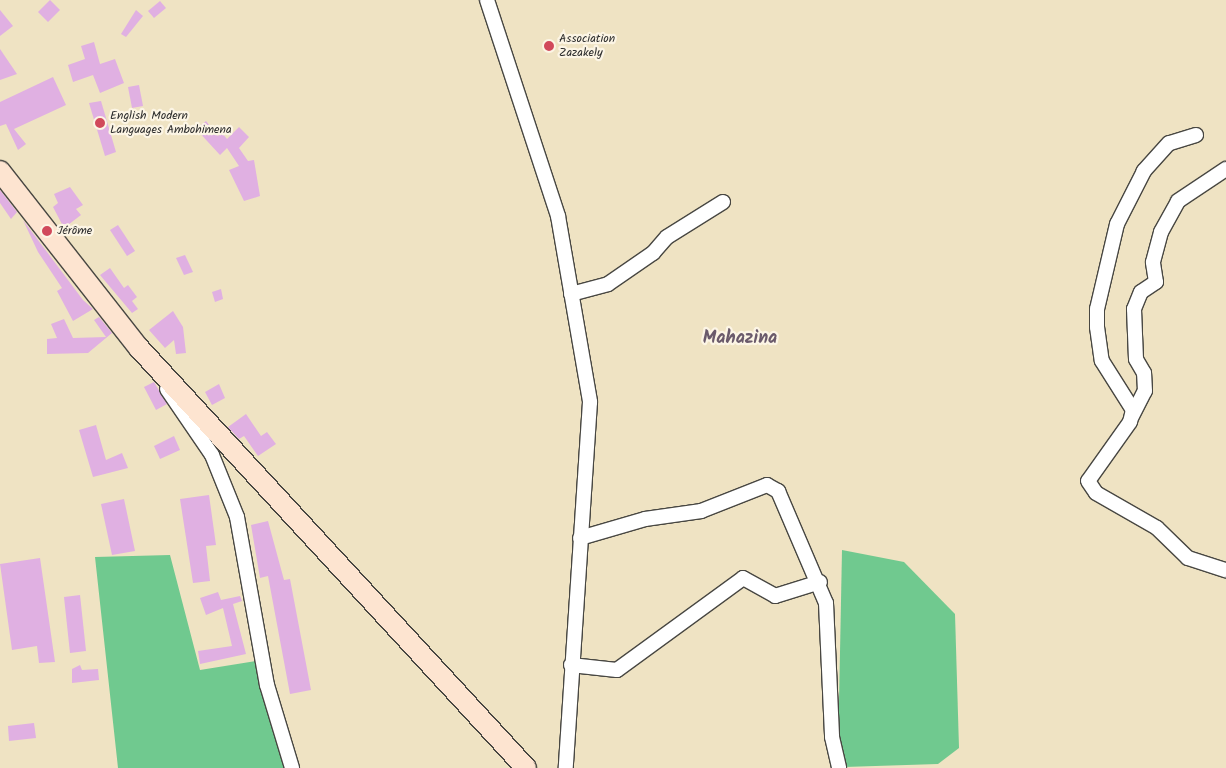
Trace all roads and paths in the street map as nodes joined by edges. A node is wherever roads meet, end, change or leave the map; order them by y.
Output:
1 (486, 0) edge
2 (1196, 136) dead end
3 (1226, 168) edge
4 (0, 171) edge
5 (723, 202) dead end
6 (571, 294) junction
7 (139, 348) junction
8 (1131, 417) junction
9 (580, 538) junction
10 (1226, 570) edge
11 (820, 582) junction
12 (571, 664) junction
13 (292, 768) edge
14 (526, 768) edge
15 (566, 768) edge
16 (839, 768) edge

1 - 6 street
2 - 8 street
3 - 8 street
4 - 7 main road
5 - 6 street
6 - 9 street
7 - 13 street
7 - 14 main road
8 - 10 street
9 - 11 street
9 - 12 street
11 - 12 street
11 - 16 street
12 - 15 street

